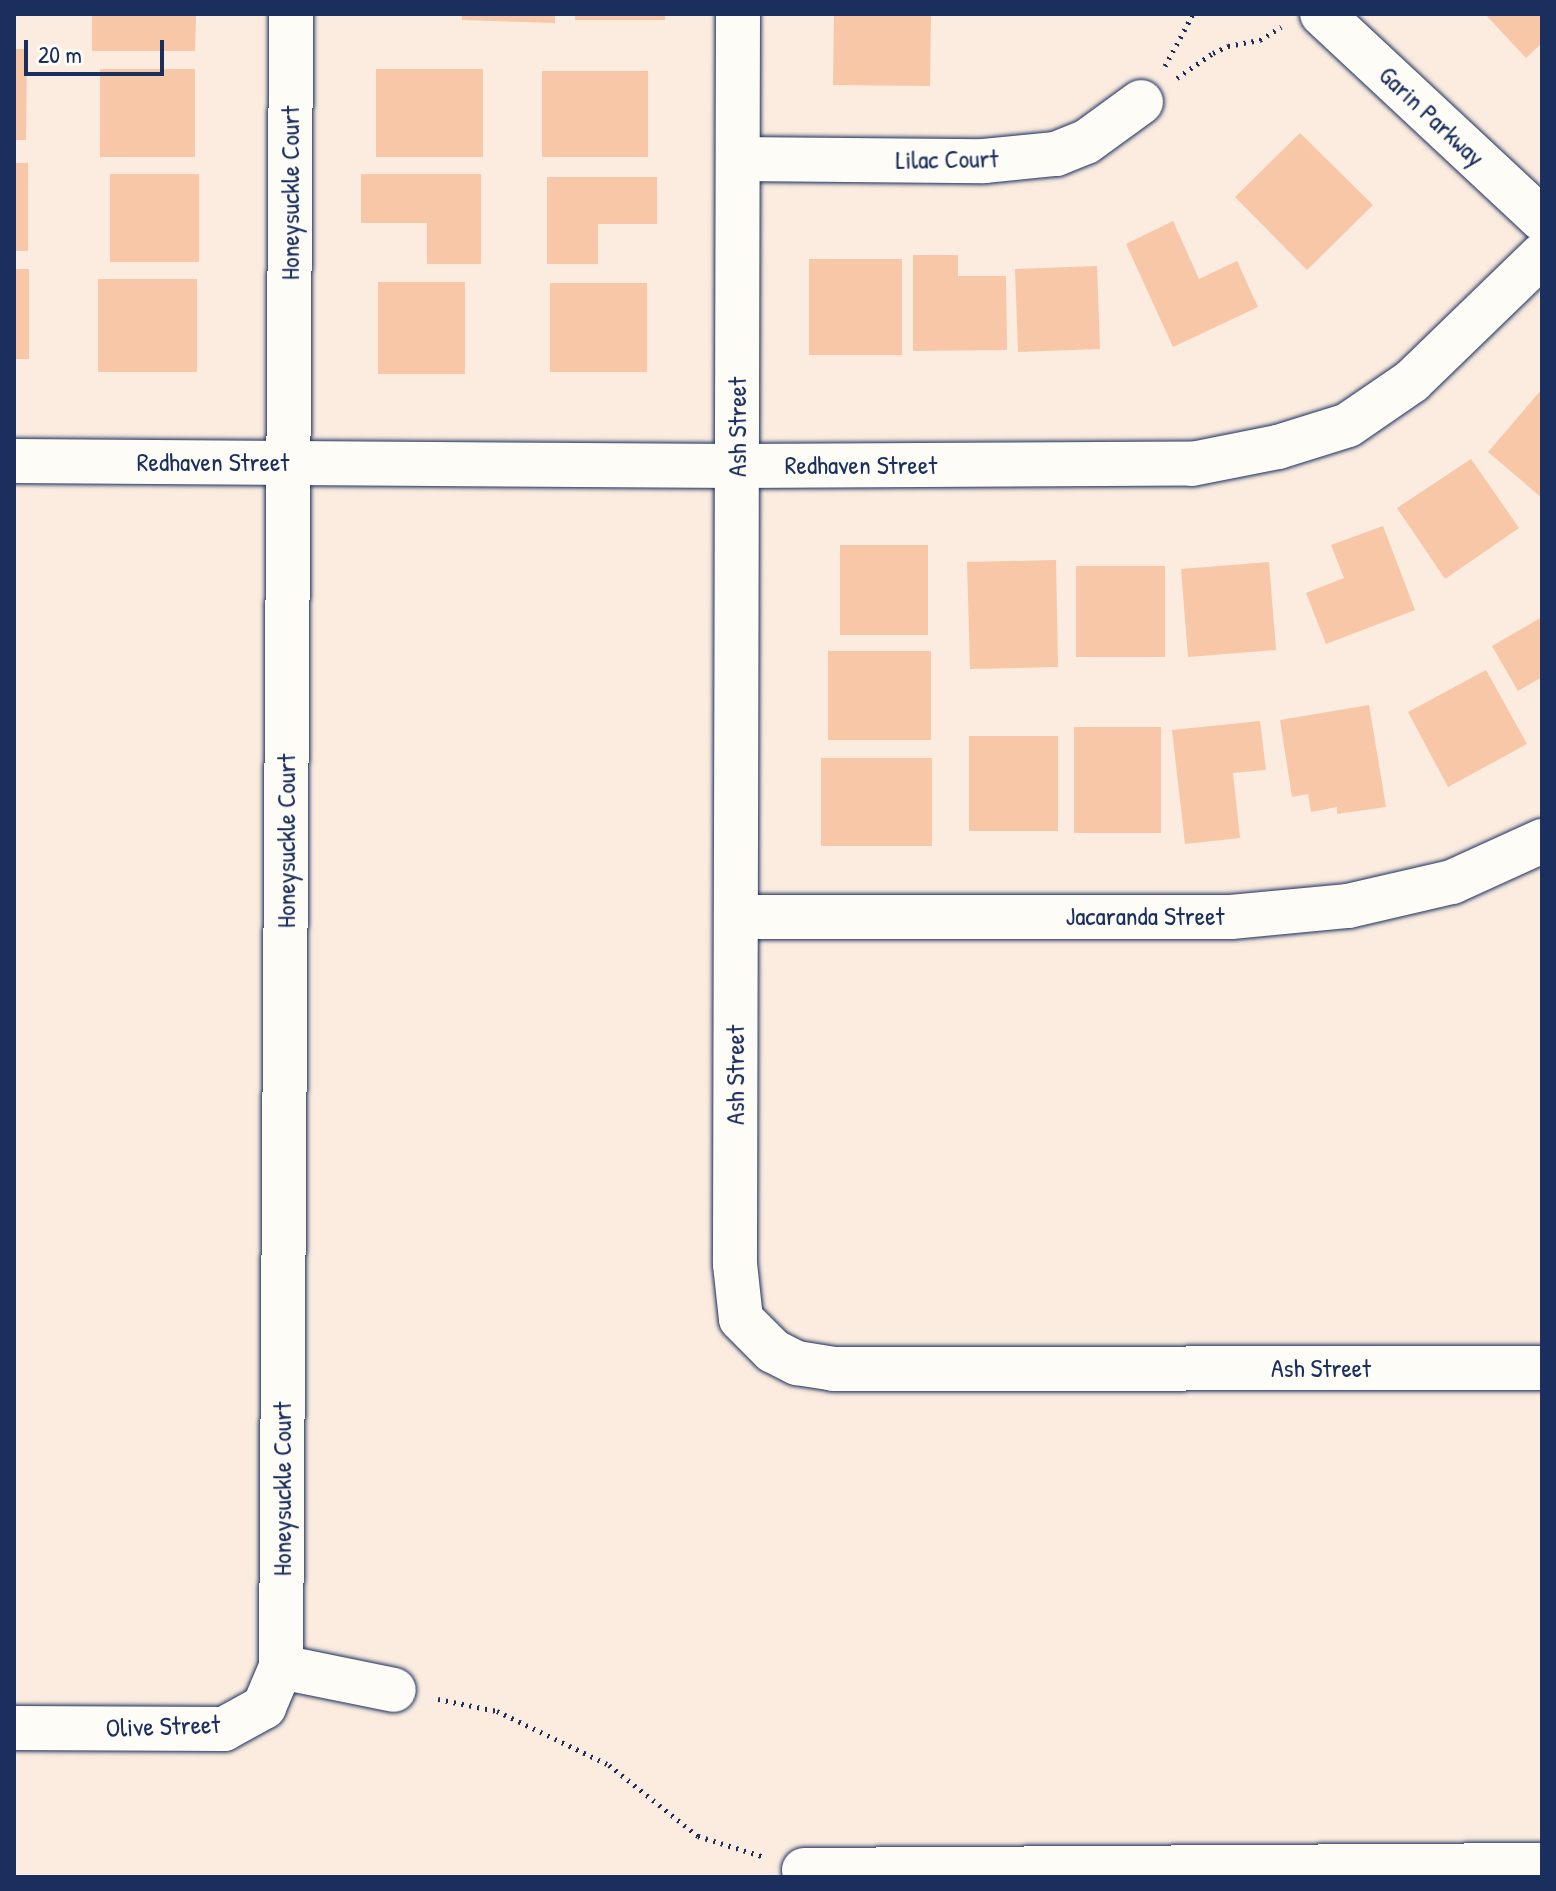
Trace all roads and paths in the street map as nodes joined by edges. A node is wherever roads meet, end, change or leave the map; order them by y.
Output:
1 (291, 14) edge
2 (738, 14) edge
3 (1193, 14) edge
4 (1307, 17) edge
5 (1143, 101) junction
6 (738, 159) junction
7 (1542, 219) edge
8 (1542, 255) edge
9 (14, 461) edge
10 (288, 463) junction
11 (737, 466) junction
12 (1542, 841) edge
13 (736, 917) junction
14 (1542, 1368) edge
15 (281, 1667) junction
16 (394, 1690) joint
17 (14, 1728) edge
18 (1542, 1865) edge
19 (804, 1870) joint
20 (1476, 1871) edge

1 - 10 street, Honeysuckle Court
2 - 6 street, Ash Street
3 - 5 path
4 - 5 path
4 - 7 street, Garin Parkway
5 - 6 street, Lilac Court
6 - 11 street, Ash Street
8 - 11 street, Redhaven Street
9 - 10 street, Redhaven Street
10 - 11 street, Redhaven Street
10 - 15 street, Honeysuckle Court
11 - 13 street, Ash Street
12 - 13 street, Jacaranda Street
13 - 14 street, Ash Street
15 - 16 street
15 - 17 street, Olive Street
16 - 19 path
18 - 20 street
19 - 20 street

